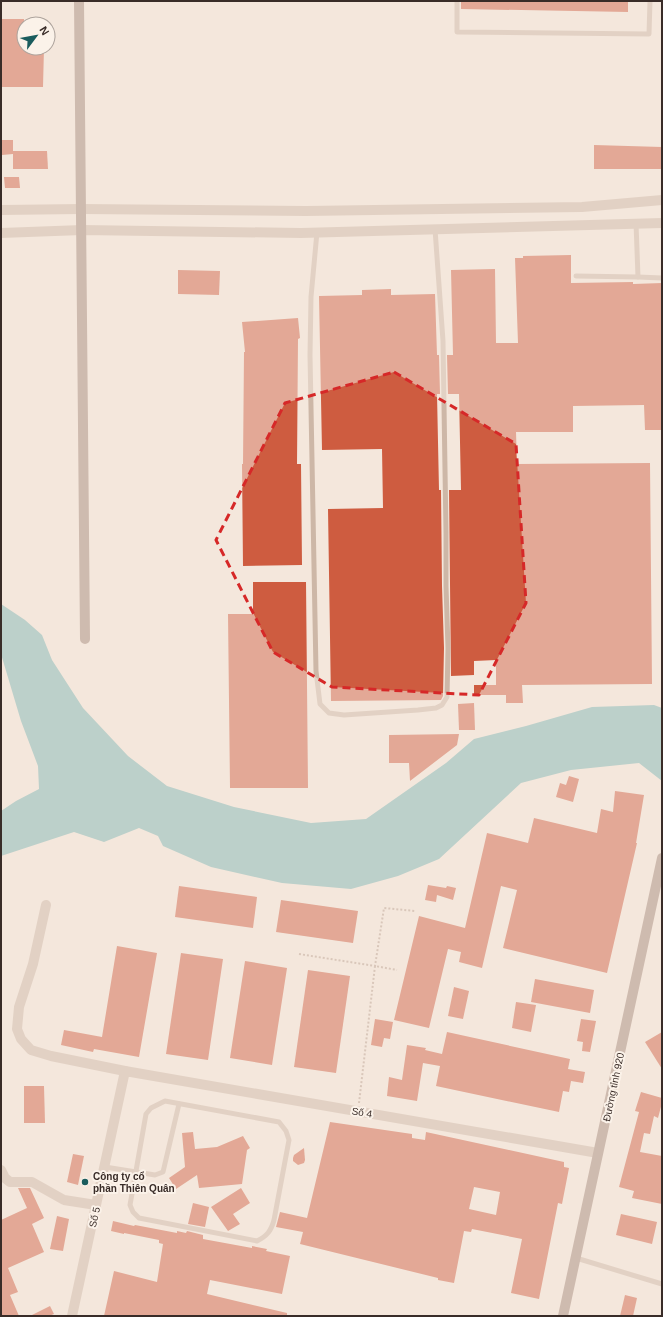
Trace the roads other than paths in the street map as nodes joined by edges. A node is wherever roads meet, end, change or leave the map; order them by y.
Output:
1 (79, 1) edge
2 (457, 1) edge
3 (650, 1) edge
4 (662, 200) edge
5 (81, 209) junction
6 (1, 210) edge
7 (662, 223) edge
8 (636, 224) junction
9 (435, 229) junction
10 (82, 230) junction
11 (317, 232) junction
12 (1, 233) edge
13 (576, 276) dead end
14 (638, 277) junction
15 (662, 278) edge
16 (85, 639) dead end
17 (662, 858) edge
18 (660, 877) edge
19 (46, 905) dead end
20 (125, 1071) junction
21 (179, 1104) junction
22 (598, 1153) junction
23 (104, 1167) junction
24 (1, 1170) edge
25 (136, 1173) junction
26 (96, 1205) junction
27 (576, 1258) junction
28 (662, 1284) edge
29 (72, 1316) edge
30 (563, 1316) edge

1 - 5 main road
2 - 3 lane
4 - 5 street
5 - 6 street
5 - 10 main road
7 - 8 street
8 - 9 street
8 - 14 lane
9 - 11 street
9 - 11 lane
10 - 11 street
10 - 12 street
10 - 16 main road
13 - 14 lane
14 - 15 lane
17 - 18 main road, Đường tỉnh 920
18 - 22 main road, Đường tỉnh 920
19 - 20 street, Số 4
20 - 22 street, Số 4
20 - 23 street, Số 5
21 - 25 lane
21 - 25 lane
21 - 25 lane
22 - 27 main road, Đường tỉnh 920
23 - 25 lane
23 - 26 street, Số 5
24 - 26 street
26 - 29 street, Số 5
27 - 28 lane
27 - 30 main road, Đường tỉnh 920

